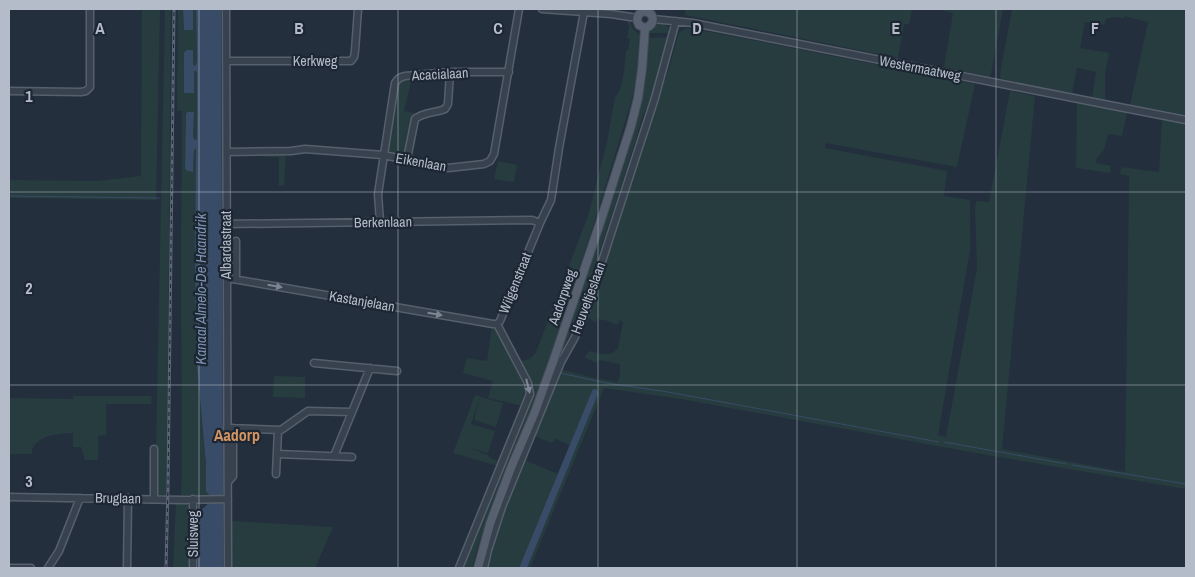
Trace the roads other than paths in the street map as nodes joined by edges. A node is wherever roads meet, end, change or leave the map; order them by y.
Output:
1 (90, 9) edge
2 (226, 9) edge
3 (358, 9) edge
4 (519, 9) edge
5 (542, 9) edge
6 (645, 10) edge
7 (584, 12) junction
8 (637, 18) junction
9 (653, 19) junction
10 (676, 21) junction
11 (645, 28) junction
12 (226, 61) junction
13 (450, 72) junction
14 (508, 72) junction
15 (9, 92) edge
16 (1186, 120) edge
17 (226, 152) junction
18 (383, 155) junction
19 (407, 159) junction
20 (380, 222) junction
21 (540, 223) junction
22 (226, 224) junction
23 (236, 242) dead end
24 (227, 278) junction
25 (236, 280) junction
26 (497, 324) junction
27 (314, 363) dead end
28 (370, 368) junction
29 (397, 371) dead end
30 (352, 412) junction
31 (230, 428) junction
32 (278, 430) junction
33 (154, 449) dead end
34 (277, 454) junction
35 (334, 456) junction
36 (352, 457) dead end
37 (276, 474) dead end
38 (9, 497) edge
39 (80, 498) junction
40 (128, 498) junction
41 (154, 499) junction
42 (193, 499) junction
43 (228, 499) junction
44 (9, 568) edge
45 (30, 568) edge
46 (48, 568) edge
47 (127, 568) edge
48 (193, 568) edge
49 (228, 568) edge
50 (459, 568) edge
51 (478, 568) edge
52 (484, 568) edge

1 - 15 street
2 - 12 street, Albardastraat
3 - 12 street, Kerkweg
4 - 14 street, Eikenlaan
5 - 7 street
6 - 8 main road
6 - 9 main road
7 - 8 street
7 - 21 street, Wilgenstraat
8 - 11 main road
9 - 10 street, Westermaatweg
9 - 11 main road
10 - 16 street, Westermaatweg
10 - 52 street, Heuveltjeslaan
11 - 51 main road, Aadorpweg
12 - 17 street, Albardastraat
13 - 14 street, Acacialaan
13 - 18 street, Acacialaan
13 - 19 street
14 - 19 street, Eikenlaan
17 - 18 street, Eikenlaan
17 - 22 street, Albardastraat
18 - 19 street, Eikenlaan
18 - 20 street, Acacialaan
20 - 21 street, Berkenlaan
20 - 22 street, Berkenlaan
21 - 26 street, Wilgenstraat
22 - 24 street, Albardastraat
23 - 25 street, Albardastraat
24 - 25 street, Kastanjelaan
24 - 31 street, Albardastraat
25 -> 26 street, Kastanjelaan
26 -> 50 street, Wilgenstraat
27 - 28 street
28 - 29 street
28 - 30 street
30 - 32 street
30 - 35 street
31 - 32 street
31 - 43 street, Albardastraat
32 - 34 street
33 - 41 street
34 - 35 street
34 - 37 street
35 - 36 street
38 - 39 street, Bruglaan
39 - 40 street, Bruglaan
39 - 46 street
40 - 41 street, Bruglaan
40 - 47 street
41 - 42 street, Bruglaan
42 - 43 street, Bruglaan
42 - 48 street, Sluisweg
43 - 49 street, Albardastraat
44 - 45 street

